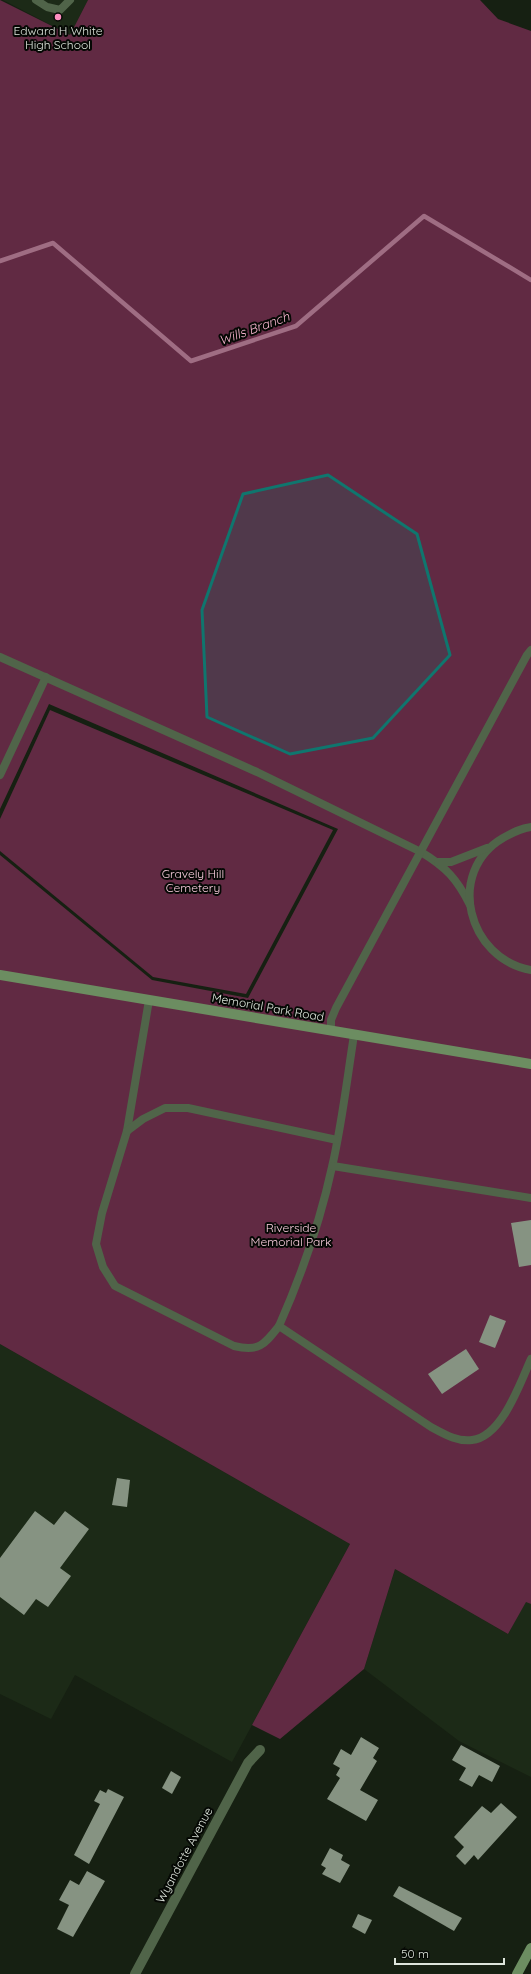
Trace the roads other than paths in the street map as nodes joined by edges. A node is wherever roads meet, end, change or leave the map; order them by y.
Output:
1 (36, 0) edge
2 (70, 0) edge
3 (531, 650) edge
4 (0, 657) edge
5 (46, 677) junction
6 (0, 775) edge
7 (529, 826) edge
8 (488, 848) junction
9 (421, 852) junction
10 (438, 862) junction
11 (470, 905) junction
12 (531, 970) edge
13 (0, 974) edge
14 (150, 1000) junction
15 (331, 1031) junction
16 (354, 1035) junction
17 (531, 1064) edge
18 (127, 1131) junction
19 (337, 1140) junction
20 (333, 1166) junction
21 (531, 1198) edge
22 (279, 1326) junction
23 (531, 1359) edge
24 (260, 1750) dead end
25 (531, 1948) edge
26 (135, 1974) edge
27 (517, 1974) edge

1 - 2 lane
3 - 9 lane
4 - 5 lane
5 - 6 lane
5 - 9 lane
7 - 8 lane
8 - 10 lane
8 - 11 lane
9 - 10 lane
9 - 15 lane
10 - 11 lane
11 - 12 lane
13 - 14 street, Memorial Park Road
14 - 15 street, Memorial Park Road
14 - 18 lane
15 - 16 street, Memorial Park Road
16 - 17 street, Memorial Park Road
16 - 19 lane
18 - 19 lane
18 - 22 lane
19 - 20 lane
20 - 21 lane
20 - 22 lane
22 - 23 lane
24 - 26 street, Wyandotte Avenue
25 - 27 street

